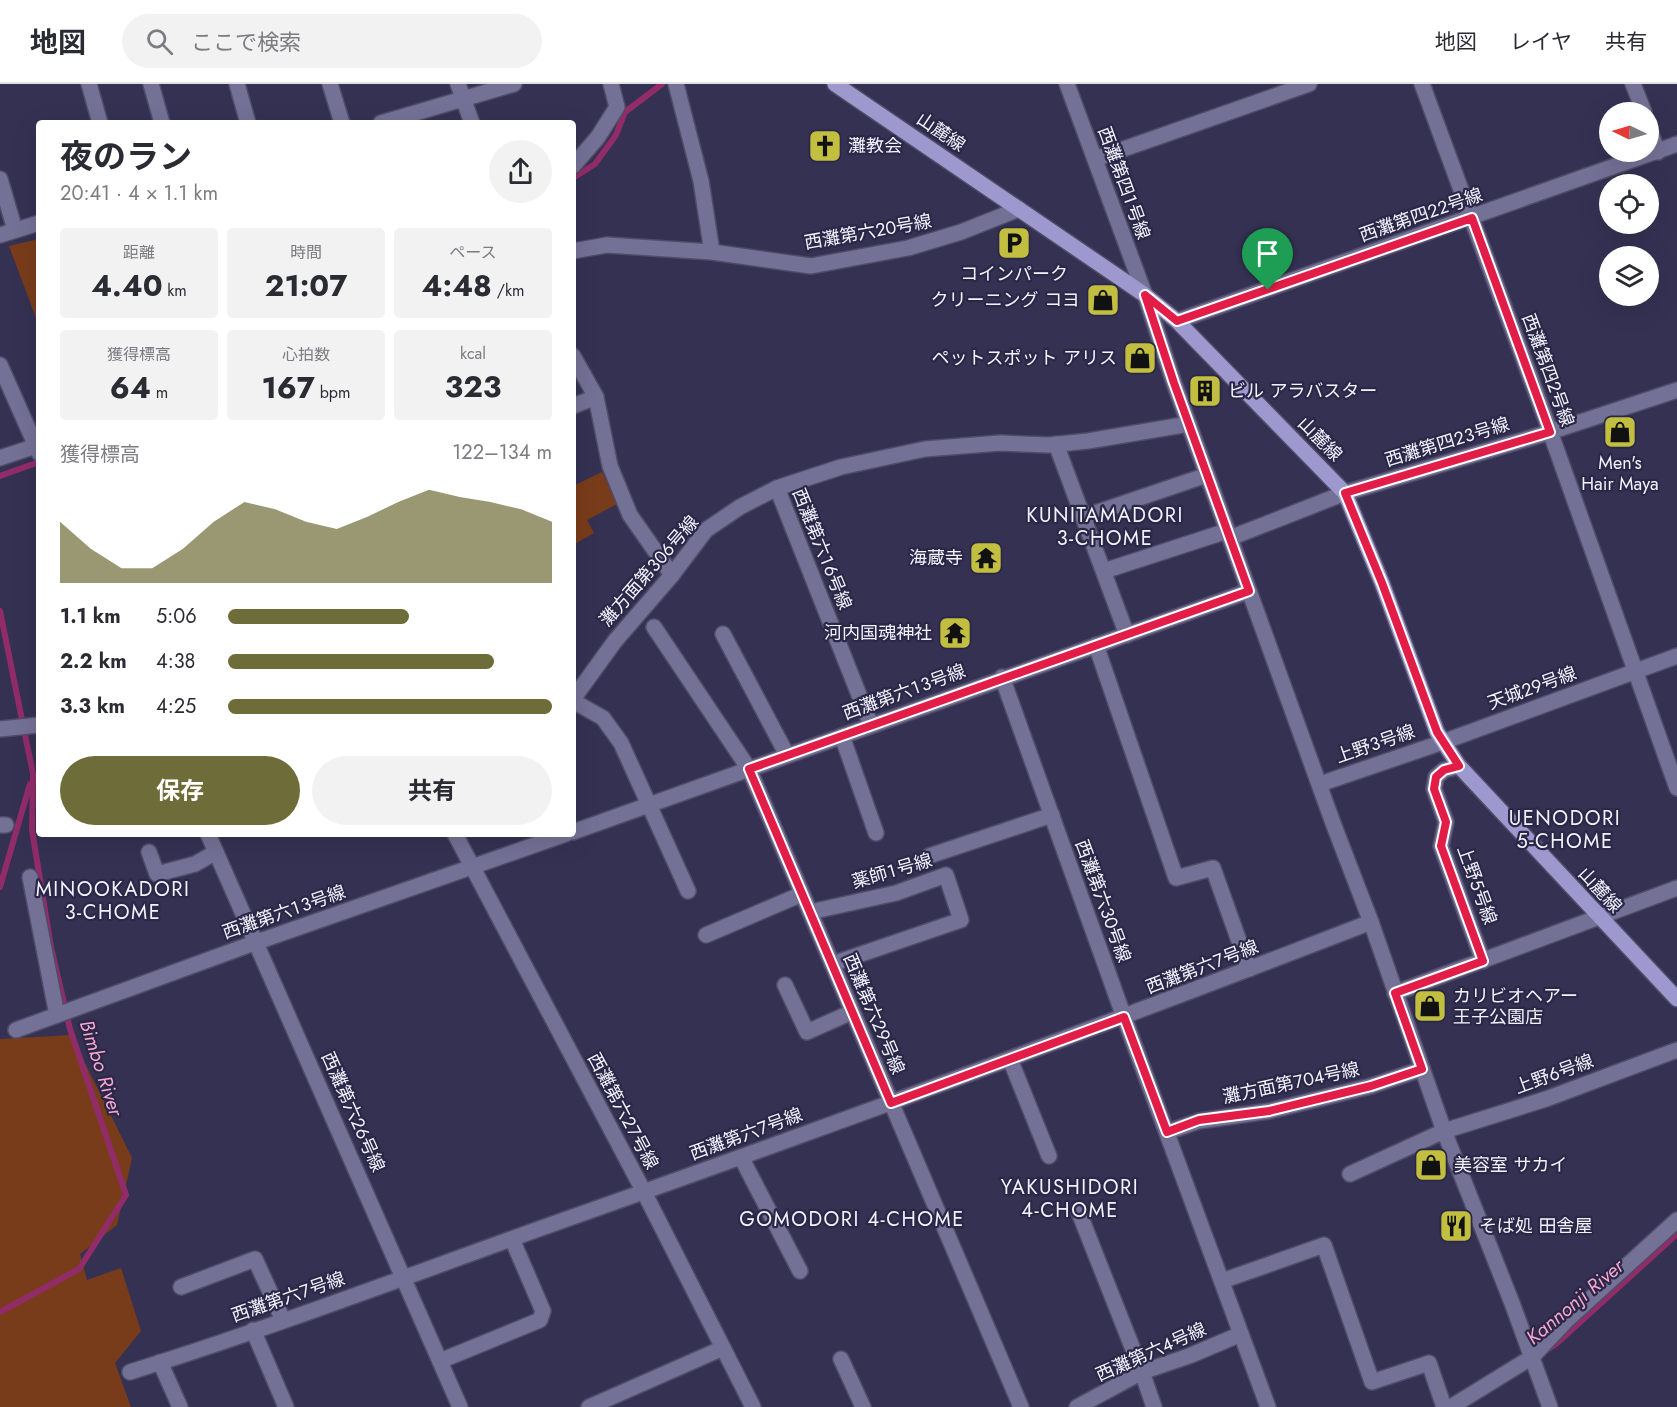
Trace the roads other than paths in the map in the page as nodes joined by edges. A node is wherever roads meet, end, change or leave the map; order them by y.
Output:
1 (89, 84) edge
2 (151, 84) edge
3 (237, 84) edge
4 (330, 84) edge
5 (458, 84) edge
6 (514, 84) edge
7 (611, 84) edge
8 (676, 84) edge
9 (836, 84) edge
10 (1067, 84) edge
11 (1309, 84) edge
12 (1422, 84) edge
13 (1633, 84) edge
14 (464, 100) junction
15 (1640, 102) edge
16 (99, 120) edge
17 (161, 120) edge
18 (247, 120) edge
19 (341, 120) edge
20 (392, 120) edge
21 (471, 120) edge
22 (1677, 144) edge
23 (1659, 152) edge
24 (1095, 159) junction
25 (1630, 162) edge
26 (576, 163) edge
27 (0, 179) edge
28 (1019, 209) junction
29 (1472, 218) junction
30 (36, 224) edge
31 (7, 232) edge
32 (576, 250) edge
33 (712, 252) junction
34 (1145, 295) junction
35 (1177, 321) junction
36 (576, 361) edge
37 (0, 366) edge
38 (1677, 390) edge
39 (597, 398) junction
40 (576, 405) edge
41 (1189, 423) junction
42 (1550, 432) junction
43 (36, 444) edge
44 (1056, 444) junction
45 (36, 449) edge
46 (0, 458) edge
47 (1207, 475) junction
48 (777, 488) junction
49 (1345, 493) junction
50 (1083, 517) junction
51 (1229, 535) junction
52 (1104, 571) junction
53 (672, 575) junction
54 (1249, 591) junction
55 (654, 627) dead end
56 (723, 634) dead end
57 (1127, 635) junction
58 (1096, 645) junction
59 (1677, 656) edge
60 (1635, 671) junction
61 (1002, 677) junction
62 (576, 696) edge
63 (576, 702) edge
64 (36, 725) edge
65 (871, 725) junction
66 (0, 729) edge
67 (842, 736) junction
68 (1443, 742) junction
69 (787, 755) junction
70 (1459, 766) junction
71 (749, 769) junction
72 (1320, 784) junction
73 (1677, 788) edge
74 (650, 804) junction
75 (1052, 815) junction
76 (576, 831) edge
77 (876, 832) dead end
78 (209, 837) edge
79 (457, 837) edge
80 (558, 837) edge
81 (149, 852) dead end
82 (216, 852) junction
83 (929, 856) dead end
84 (473, 868) junction
85 (30, 877) dead end
86 (1677, 888) edge
87 (688, 891) dead end
88 (802, 894) junction
89 (810, 912) junction
90 (1599, 917) junction
91 (1371, 922) junction
92 (706, 935) dead end
93 (257, 942) junction
94 (1483, 961) junction
95 (832, 964) junction
96 (1249, 969) junction
97 (785, 985) dead end
98 (1395, 993) junction
99 (1677, 999) edge
100 (852, 1011) junction
101 (57, 1015) junction
102 (1124, 1017) junction
103 (16, 1030) dead end
104 (1677, 1050) edge
105 (1010, 1059) junction
106 (1422, 1069) junction
107 (891, 1103) junction
108 (1444, 1131) junction
109 (1167, 1132) junction
110 (1049, 1156) dead end
111 (741, 1157) junction
112 (1350, 1174) dead end
113 (644, 1192) junction
114 (1078, 1210) dead end
115 (1677, 1221) edge
116 (512, 1239) junction
117 (800, 1271) dead end
118 (404, 1277) junction
119 (1222, 1281) junction
120 (181, 1287) dead end
121 (283, 1320) junction
122 (253, 1330) junction
123 (1241, 1334) junction
124 (723, 1348) junction
125 (1532, 1357) junction
126 (841, 1359) dead end
127 (440, 1361) junction
128 (160, 1362) junction
129 (130, 1372) dead end
130 (1142, 1372) junction
131 (180, 1407) edge
132 (286, 1407) edge
133 (460, 1407) edge
134 (589, 1407) edge
135 (753, 1407) edge
136 (863, 1407) edge
137 (1021, 1407) edge
138 (1077, 1407) edge
139 (1154, 1407) edge
140 (1268, 1407) edge
141 (1444, 1407) edge
142 (1451, 1407) edge
143 (1550, 1407) edge

1 - 16 street
2 - 17 street
3 - 18 street
4 - 19 street
5 - 14 street
6 - 14 street
7 - 26 street
8 - 33 street
9 - 28 main road, 山麓線
10 - 24 street, 西灘第四１号線
11 - 24 street
12 - 29 street, 西灘第四２号線
13 - 15 street
14 - 20 street
14 - 21 street
22 - 23 street, 西灘第四２２号線
24 - 34 street, 西灘第四１号線
25 - 29 street, 西灘第四２２号線
27 - 31 street
28 - 33 street, 西灘第六２０号線
28 - 34 main road, 山麓線
29 - 35 street, 西灘第四２２号線
29 - 42 street, 西灘第四２号線
30 - 31 street
32 - 33 street, 西灘第六２０号線
34 - 35 main road, 山麓線
34 - 41 street, 西灘第四１号線
35 - 49 main road, 山麓線
36 - 39 street
37 - 43 street
38 - 42 street, 西灘第四２３号線
39 - 40 street
39 - 53 street
41 - 44 street, 灘方面第３０６号線
41 - 47 street, 西灘第四１号線
42 - 49 street, 西灘第四２３号線
42 - 60 street, 西灘第四２号線
44 - 48 street, 灘方面第３０６号線
44 - 50 street
45 - 46 street
47 - 50 street
47 - 51 street, 西灘第四１号線
48 - 53 street, 灘方面第３０６号線
48 - 65 street, 西灘第六１６号線
49 - 51 street, 西灘第四２３号線
49 - 68 main road, 山麓線
50 - 52 street
51 - 52 street, 西灘第四２３号線
51 - 54 street, 西灘第四１号線
52 - 57 street
53 - 62 street, 灘方面第３０６号線
54 - 57 street, 西灘第六１３号線
54 - 72 street, 西灘第四１号線
55 - 71 street, 西灘第六２９号線
56 - 69 street
57 - 58 street, 西灘第六１３号線
58 - 61 street, 西灘第六１３号線
58 - 96 street
59 - 60 street, 天城２９号線
60 - 68 street, 天城２９号線
60 - 73 street, 西灘第四２号線
61 - 65 street, 西灘第六１３号線
61 - 75 street, 西灘第六３０号線
63 - 74 street
64 - 66 street
65 - 67 street, 西灘第六１３号線
67 - 69 street, 西灘第六１３号線
67 - 77 street
68 - 70 main road, 山麓線
68 - 72 street, 上野３号線
69 - 71 street, 西灘第六１３号線
70 - 90 main road, 山麓線
70 - 94 street, 上野５号線
71 - 74 street, 西灘第六１３号線
71 - 88 street, 西灘第六２９号線
72 - 91 street, 西灘第四１号線
74 - 76 street, 西灘第六１３号線
74 - 87 street
75 - 83 street
75 - 102 street, 西灘第六３０号線
78 - 82 street, 西灘第六２６号線
79 - 84 street, 西灘第六２７号線
80 - 84 street, 西灘第六１３号線
81 - 82 street
82 - 93 street, 西灘第六２６号線
84 - 93 street, 西灘第六１３号線
84 - 113 street, 西灘第六２７号線
85 - 101 street
86 - 90 street
88 - 89 street, 西灘第六２９号線
88 - 92 street
89 - 95 street, 西灘第六２９号線
89 - 95 street, 薬師１号線
90 - 94 street
90 - 99 main road, 山麓線
91 - 96 street, 西灘第六７号線
91 - 98 street, 西灘第四１号線
93 - 101 street, 西灘第六１３号線
93 - 118 street, 西灘第六２６号線
94 - 98 street
95 - 100 street, 西灘第六２９号線
96 - 102 street, 西灘第六７号線
97 - 100 street
98 - 106 street, 西灘第四１号線
100 - 107 street, 西灘第六２９号線
101 - 103 street, 西灘第六１３号線
102 - 105 street, 西灘第六７号線
102 - 109 street, 西灘第六３０号線
104 - 108 street, 上野６号線
105 - 107 street, 西灘第六７号線
105 - 110 street
106 - 108 street, 西灘第四１号線
106 - 109 street, 灘方面第７０４号線
107 - 111 street, 西灘第六７号線
107 - 137 street, 西灘第六２９号線
108 - 112 street, 上野６号線
108 - 125 street, 西灘第四１号線
109 - 119 street, 西灘第六３０号線
111 - 113 street, 西灘第六７号線
111 - 117 street
113 - 116 street, 西灘第六７号線
113 - 124 street, 西灘第六２７号線
114 - 130 street
115 - 125 street
116 - 118 street, 西灘第六７号線
116 - 127 street
118 - 121 street, 西灘第六７号線
118 - 127 street, 西灘第六２６号線
119 - 123 street, 西灘第六３０号線
119 - 141 street
120 - 121 street
121 - 122 street, 西灘第六７号線
122 - 128 street, 西灘第六７号線
122 - 132 street
123 - 130 street, 西灘第六４号線
123 - 140 street, 西灘第六３０号線
124 - 134 street
124 - 135 street, 西灘第六２７号線
125 - 142 street
125 - 143 street, 西灘第四１号線
126 - 136 street
127 - 133 street, 西灘第六２６号線
128 - 129 street, 西灘第六７号線
128 - 131 street
130 - 138 street, 西灘第六４号線
130 - 139 street

